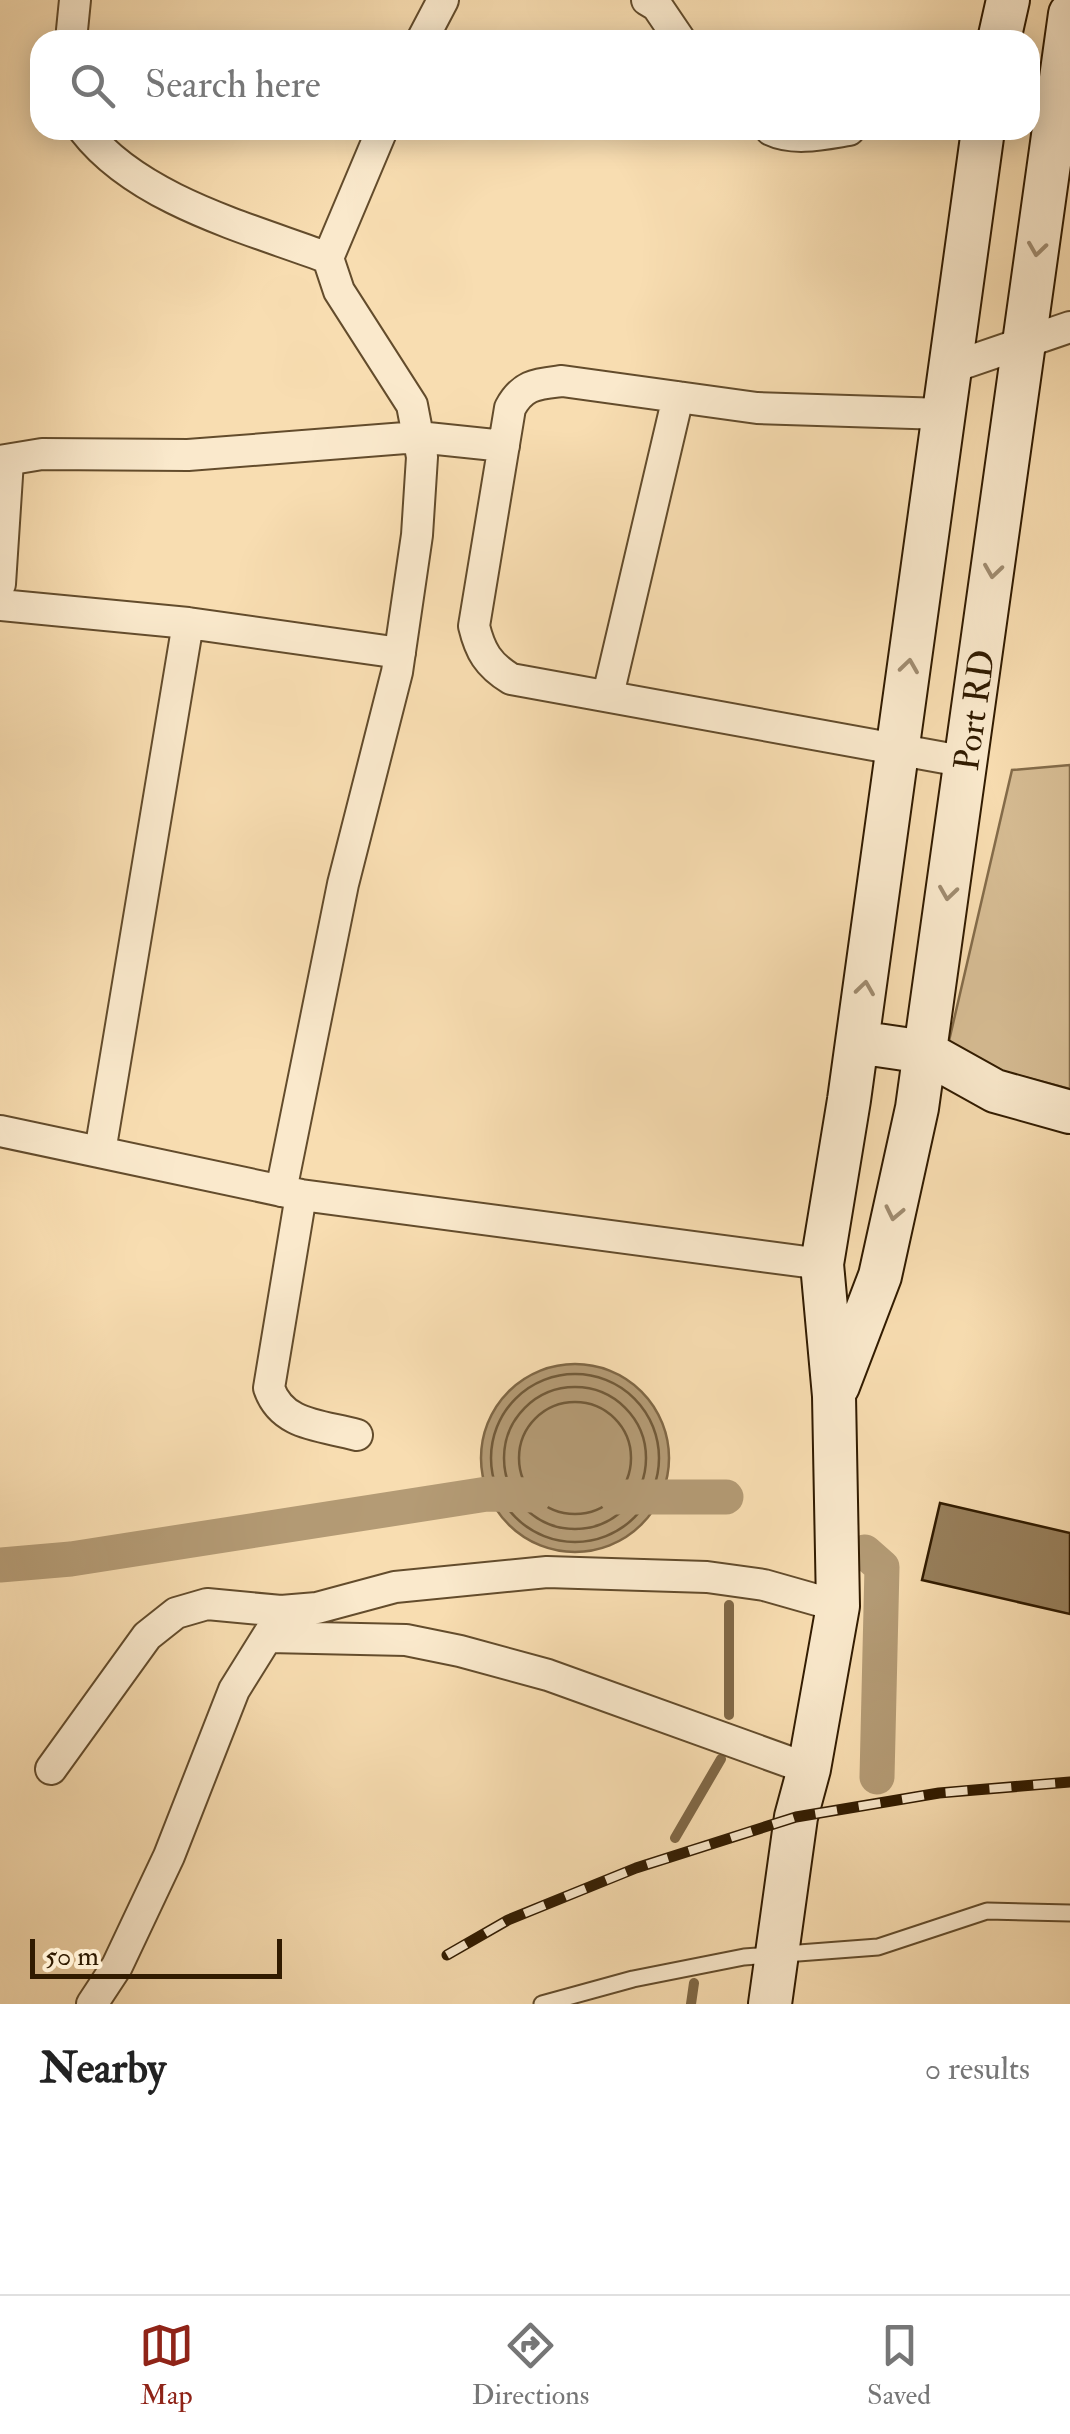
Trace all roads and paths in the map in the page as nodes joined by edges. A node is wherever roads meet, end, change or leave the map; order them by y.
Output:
1 (75, 0) edge
2 (444, 0) edge
3 (1008, 0) edge
4 (657, 2) edge
5 (1070, 14) edge
6 (72, 30) edge
7 (428, 30) edge
8 (674, 30) edge
9 (1001, 30) edge
10 (93, 140) edge
11 (378, 140) edge
12 (981, 140) edge
13 (328, 258) junction
14 (1070, 328) edge
15 (1024, 341) junction
16 (950, 368) junction
17 (678, 397) junction
18 (944, 414) junction
19 (418, 438) junction
20 (504, 446) junction
21 (4, 461) edge
22 (0, 584) edge
23 (0, 605) edge
24 (188, 623) junction
25 (400, 653) junction
26 (608, 696) junction
27 (898, 749) junction
28 (967, 762) junction
29 (857, 1042) junction
30 (925, 1052) junction
31 (995, 1091) junction
32 (849, 1100) junction
33 (917, 1108) junction
34 (1070, 1112) edge
35 (0, 1131) edge
36 (100, 1152) junction
37 (291, 1193) junction
38 (822, 1264) junction
39 (834, 1396) junction
40 (357, 1435) dead end
41 (838, 1606) junction
42 (275, 1624) junction
43 (51, 1769) dead end
44 (808, 1769) junction
45 (1070, 1913) edge
46 (778, 1954) junction
47 (92, 2004) edge
48 (542, 2004) edge
49 (770, 2004) edge

1 - 6 street
2 - 7 street
3 - 9 main road
4 - 8 street
5 -> 15 main road, Port RD
10 - 13 street
11 - 13 street
12 - 16 main road
13 - 19 street
14 - 15 street
15 - 16 street
15 -> 28 main road, Port RD
16 - 18 main road
17 - 18 street
17 - 20 street
17 - 26 street
27 -> 18 main road
19 - 20 street
19 - 21 street
19 - 25 street
20 - 26 street
21 - 22 street
23 - 24 street
24 - 25 street
24 - 36 street
25 - 37 street
26 - 27 street
27 - 28 street
29 -> 27 main road
28 -> 30 main road, Port RD
29 - 30 main road
29 - 32 main road
30 - 31 main road
30 - 33 main road, Port RD
31 - 33 main road
31 - 34 main road
32 - 33 main road
32 - 38 main road
33 -> 39 main road, Port RD
35 - 36 street
36 - 37 street
37 - 38 street
37 - 40 street
38 - 39 main road
39 - 41 main road
41 - 42 street
41 - 44 main road
42 - 43 street
42 - 44 street
42 - 47 street
44 - 46 main road
45 - 46 lane
46 - 48 lane
46 - 49 main road

